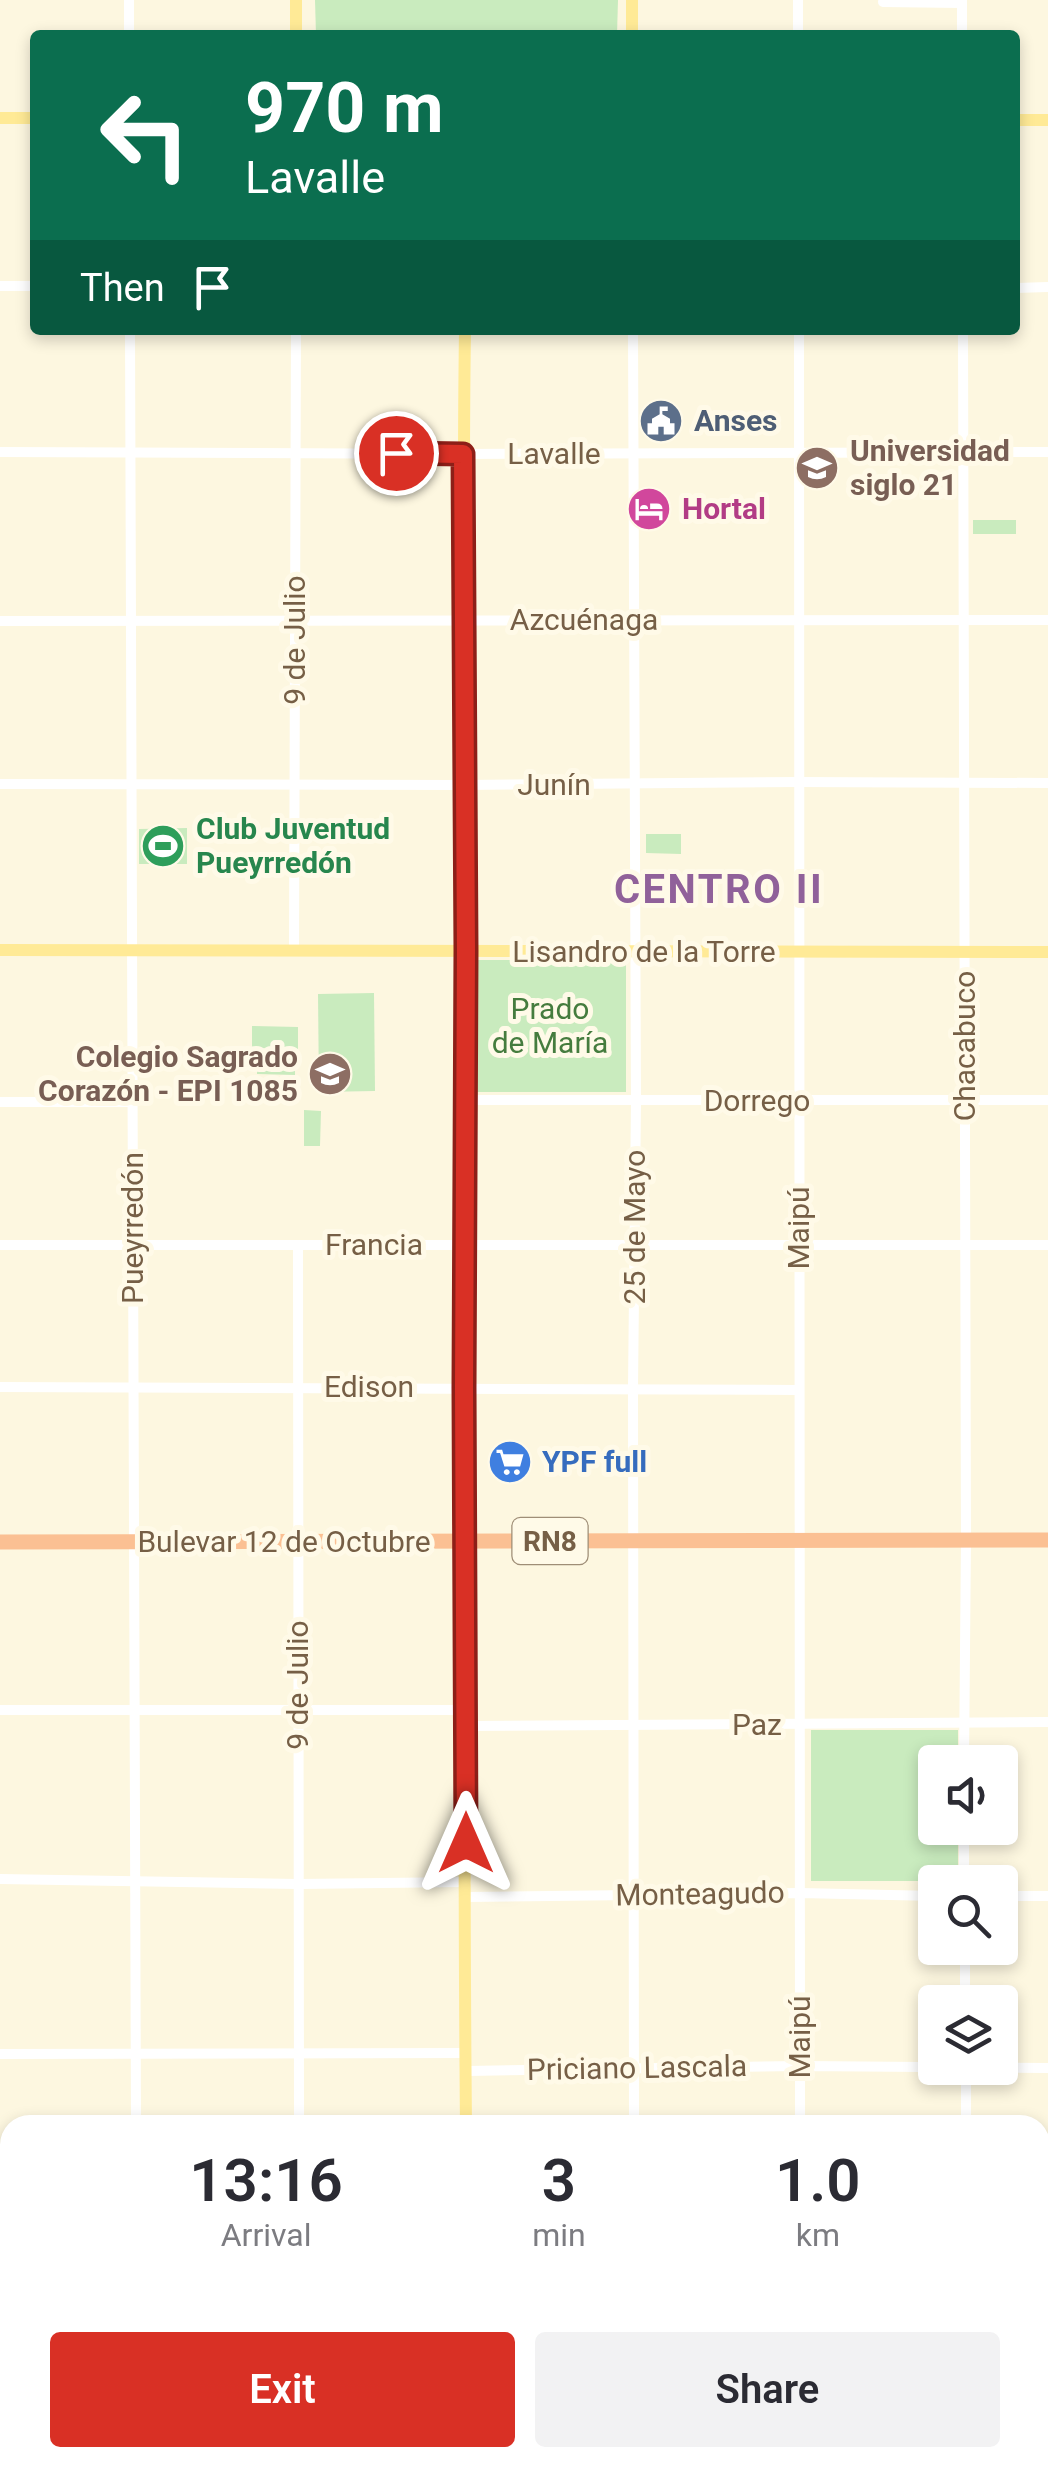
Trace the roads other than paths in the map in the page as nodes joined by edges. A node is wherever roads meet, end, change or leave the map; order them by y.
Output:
1 (129, 0) edge
2 (296, 0) edge
3 (632, 0) edge
4 (798, 0) edge
5 (883, 2) edge
6 (962, 2) edge
7 (129, 30) edge
8 (296, 30) edge
9 (632, 30) edge
10 (798, 30) edge
11 (962, 30) edge
12 (0, 118) edge
13 (30, 118) edge
14 (1020, 120) edge
15 (1048, 120) edge
16 (0, 286) edge
17 (30, 286) edge
18 (1048, 287) edge
19 (1020, 288) edge
20 (130, 335) edge
21 (296, 335) edge
22 (465, 335) edge
23 (633, 335) edge
24 (799, 335) edge
25 (963, 335) edge
26 (0, 452) edge
27 (130, 452) junction
28 (296, 452) junction
29 (799, 452) junction
30 (962, 452) junction
31 (1048, 452) edge
32 (463, 454) junction
33 (633, 454) junction
34 (634, 620) junction
35 (964, 620) junction
36 (1048, 620) edge
37 (0, 621) edge
38 (131, 621) junction
39 (295, 621) junction
40 (463, 621) junction
41 (798, 621) junction
42 (799, 782) junction
43 (295, 783) junction
44 (964, 783) junction
45 (1048, 783) edge
46 (0, 784) edge
47 (131, 784) junction
48 (634, 784) junction
49 (464, 785) junction
50 (132, 949) junction
51 (0, 950) edge
52 (294, 950) junction
53 (466, 950) junction
54 (965, 950) junction
55 (634, 951) junction
56 (798, 952) junction
57 (1048, 952) edge
58 (466, 1100) junction
59 (966, 1100) junction
60 (1048, 1100) edge
61 (798, 1101) junction
62 (0, 1102) edge
63 (132, 1102) junction
64 (636, 1102) junction
65 (464, 1244) junction
66 (634, 1244) junction
67 (799, 1244) junction
68 (966, 1244) junction
69 (0, 1245) edge
70 (133, 1245) junction
71 (298, 1245) junction
72 (1048, 1245) edge
73 (298, 1387) junction
74 (0, 1388) edge
75 (133, 1388) junction
76 (464, 1388) junction
77 (634, 1389) junction
78 (798, 1390) junction
79 (799, 1540) junction
80 (966, 1540) junction
81 (1048, 1540) edge
82 (465, 1541) junction
83 (634, 1541) junction
84 (0, 1542) edge
85 (134, 1542) junction
86 (298, 1542) junction
87 (298, 1709) junction
88 (0, 1710) edge
89 (133, 1710) junction
90 (466, 1710) junction
91 (1048, 1722) edge
92 (634, 1724) junction
93 (964, 1724) junction
94 (800, 1725) junction
95 (466, 1726) junction
96 (964, 1745) edge
97 (0, 1879) edge
98 (135, 1882) junction
99 (298, 1884) junction
100 (466, 1889) junction
101 (800, 1893) junction
102 (634, 1895) junction
103 (918, 1896) edge
104 (1018, 1896) edge
105 (1048, 1896) edge
106 (136, 2052) junction
107 (298, 2053) junction
108 (466, 2053) junction
109 (0, 2054) edge
110 (800, 2066) junction
111 (918, 2067) edge
112 (634, 2068) junction
113 (1018, 2068) edge
114 (1048, 2068) edge
115 (466, 2071) junction
116 (966, 2085) edge
117 (136, 2115) edge
118 (298, 2115) edge
119 (466, 2115) edge
120 (634, 2115) edge
121 (800, 2115) edge
122 (966, 2115) edge

1 - 7 street
2 - 8 main road
3 - 9 main road
4 - 10 street
5 - 6 street
6 - 11 street
12 - 13 main road
14 - 15 main road
16 - 17 street
18 - 19 street
20 - 27 street, Pueyrredón
21 - 28 street, 9 de Julio
22 - 32 main road
23 - 33 street, 25 de Mayo
24 - 29 street, Maipú
25 - 30 street, Chacabuco
26 - 27 street, Lavalle
27 - 28 street, Lavalle
27 - 38 street, Pueyrredón
28 - 32 street, Lavalle
28 - 39 street, 9 de Julio
29 - 30 street, Lavalle
29 - 33 street, Lavalle
29 - 41 street, Maipú
30 - 31 street, Lavalle
30 - 35 street, Chacabuco
32 - 33 street, Lavalle
32 - 40 main road
33 - 34 street, 25 de Mayo
34 - 40 street, Azcuénaga
34 - 41 street, Azcuénaga
34 - 48 street, 25 de Mayo
35 - 36 street, Azcuénaga
35 - 41 street, Azcuénaga
35 - 44 street, Chacabuco
37 - 38 street, Azcuénaga
38 - 39 street, Azcuénaga
38 - 47 street, Pueyrredón
39 - 40 street, Azcuénaga
39 - 43 street, 9 de Julio
40 - 49 main road
41 - 42 street, Maipú
42 - 44 street, Junín
42 - 48 street, Junín
42 - 56 street, Maipú
43 - 47 street, Junín
43 - 49 street, Junín
43 - 52 street, 9 de Julio
44 - 45 street, Junín
44 - 54 street, Chacabuco
46 - 47 street, Junín
47 - 50 street, Pueyrredón
48 - 49 street, Junín
48 - 55 street, 25 de Mayo
49 - 53 main road
50 - 51 main road, Lisandro de la Torre
50 - 52 main road, Lisandro de la Torre
50 - 63 street, Pueyrredón
52 - 53 main road, Lisandro de la Torre
53 - 55 main road, Lisandro de la Torre
53 - 58 main road
54 - 56 main road, Lisandro de la Torre
54 - 57 main road, Lisandro de la Torre
54 - 59 street, Chacabuco
55 - 56 main road, Lisandro de la Torre
55 - 64 street, 25 de Mayo
56 - 61 street, Maipú
58 - 64 street, Dorrego
58 - 65 main road
59 - 60 street, Dorrego
59 - 61 street, Dorrego
59 - 68 street, Chacabuco
61 - 64 street, Dorrego
61 - 67 street, Maipú
62 - 63 street
63 - 70 street, Pueyrredón
64 - 66 street, 25 de Mayo
65 - 66 street, Francia
65 - 71 street, Francia
65 - 76 main road
66 - 67 street, Francia
66 - 77 street, 25 de Mayo
67 - 68 street, Francia
67 - 78 street, Maipú
68 - 72 street, Francia
68 - 80 street, Chacabuco
69 - 70 street, Francia
70 - 71 street, Francia
70 - 75 street, Pueyrredón
71 - 73 street, 9 de Julio
73 - 75 street, Edison
73 - 76 street, Edison
73 - 86 street, 9 de Julio
74 - 75 street, Edison
75 - 85 street, Pueyrredón
76 - 77 street, Edison
76 - 82 main road
77 - 78 street, Edison
77 - 83 street, 25 de Mayo
78 - 79 street, Maipú
79 - 80 highway, Bulevar 12 de Octubre / RN8
79 - 83 highway, Bulevar 12 de Octubre / RN8
79 - 94 street, Maipú
80 - 81 highway, Bulevar 12 de Octubre / RN8
80 - 93 street, Chacabuco
82 - 83 highway, Bulevar 12 de Octubre / RN8
82 - 86 highway, Bulevar 12 de Octubre / RN8
82 - 90 main road
83 - 92 street, 25 de Mayo
84 - 85 highway, Bulevar 12 de Octubre / RN8
85 - 86 highway, Bulevar 12 de Octubre / RN8
85 - 89 street, Pueyrredón
86 - 87 street, 9 de Julio
87 - 89 street
87 - 90 street
87 - 99 street, 9 de Julio
88 - 89 street
89 - 98 street, Pueyrredón
90 - 95 main road
91 - 93 street, Paz
92 - 94 street, Paz
92 - 95 street, Paz
92 - 102 street, 25 de Mayo
93 - 94 street, Paz
93 - 96 street, Chacabuco
94 - 101 street, Maipú
95 - 100 main road
97 - 98 street, Monteagudo
98 - 99 street, Monteagudo
98 - 106 street, Pueyrredón
99 - 100 street, Monteagudo
99 - 107 street, 9 de Julio
100 - 102 street, Monteagudo
100 - 108 main road
101 - 102 street, Monteagudo
101 - 103 street, Monteagudo
101 - 110 street, Maipú
102 - 112 street, 25 de Mayo
104 - 105 street
106 - 107 street
106 - 109 street
106 - 117 street, Pueyrredón
107 - 108 street
107 - 118 street, 9 de Julio
108 - 115 main road
110 - 111 street, Priciano Lascala
110 - 112 street, Priciano Lascala
110 - 121 street, Maipú
112 - 115 street, Priciano Lascala
112 - 120 street, 25 de Mayo
113 - 114 street, Priciano Lascala
115 - 119 main road
116 - 122 street

